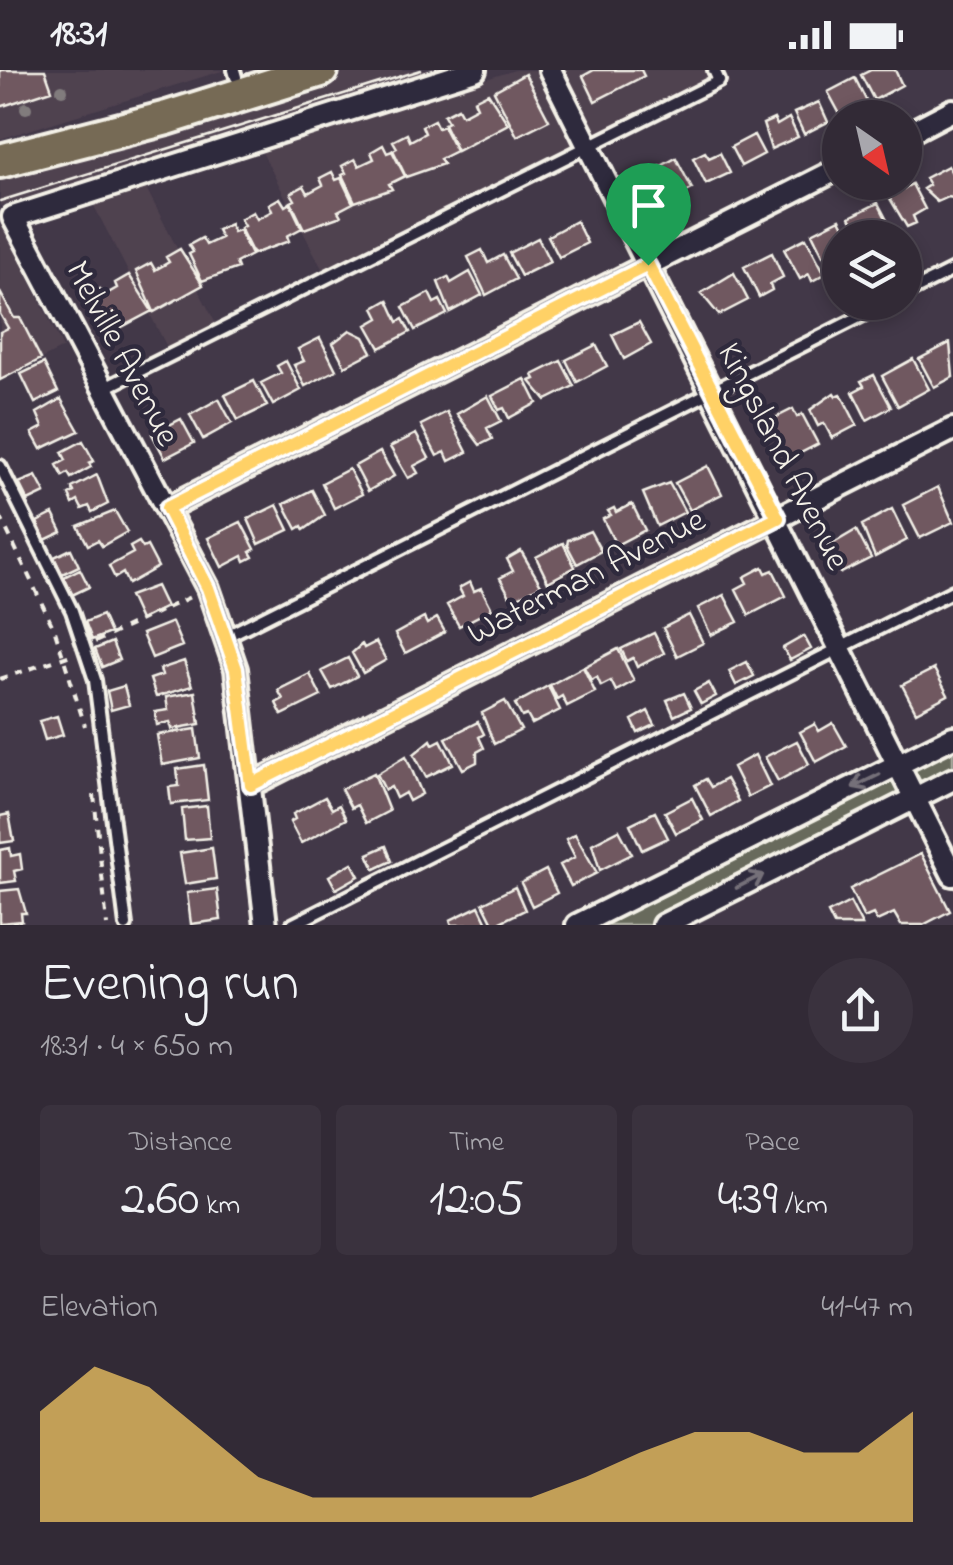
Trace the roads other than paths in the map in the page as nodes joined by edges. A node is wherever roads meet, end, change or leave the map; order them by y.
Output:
1 (321, 70) edge
2 (475, 70) edge
3 (550, 70) edge
4 (714, 70) edge
5 (242, 72) edge
6 (953, 110) edge
7 (922, 126) edge
8 (588, 146) junction
9 (0, 158) edge
10 (822, 177) edge
11 (6, 220) edge
12 (648, 265) junction
13 (953, 270) edge
14 (922, 286) edge
15 (853, 320) edge
16 (102, 389) junction
17 (713, 391) junction
18 (953, 429) edge
19 (0, 466) edge
20 (167, 508) junction
21 (778, 518) junction
22 (953, 591) edge
23 (225, 637) junction
24 (842, 647) junction
25 (953, 737) edge
26 (898, 765) junction
27 (953, 779) edge
28 (251, 785) junction
29 (914, 798) junction
30 (953, 875) edge
31 (126, 925) edge
32 (266, 925) edge
33 (292, 925) edge
34 (577, 925) edge
35 (662, 925) edge

1 - 9 main road
2 - 11 street
3 - 8 street, Kingsland Avenue
4 - 8 lane
5 - 9 main road
6 - 7 street
8 - 12 street, Kingsland Avenue
8 - 16 lane
10 - 12 street
11 - 16 street, Melville Avenue
12 - 17 street, Kingsland Avenue
12 - 20 street
13 - 14 lane
15 - 17 lane
16 - 20 street, Melville Avenue
17 - 21 street, Kingsland Avenue
17 - 23 lane
18 - 21 street, Waterman Avenue
19 - 31 lane
20 - 23 street, Melville Avenue
21 - 24 street, Kingsland Avenue
21 - 28 street, Waterman Avenue
22 - 24 lane
23 - 28 street, Melville Avenue
24 - 26 street, Kingsland Avenue
24 - 33 lane
25 - 26 street
26 - 29 street, Kingsland Avenue
26 -> 34 street
27 - 29 street
28 - 32 street, Melville Avenue
29 - 30 street, Kingsland Avenue
35 -> 29 street

